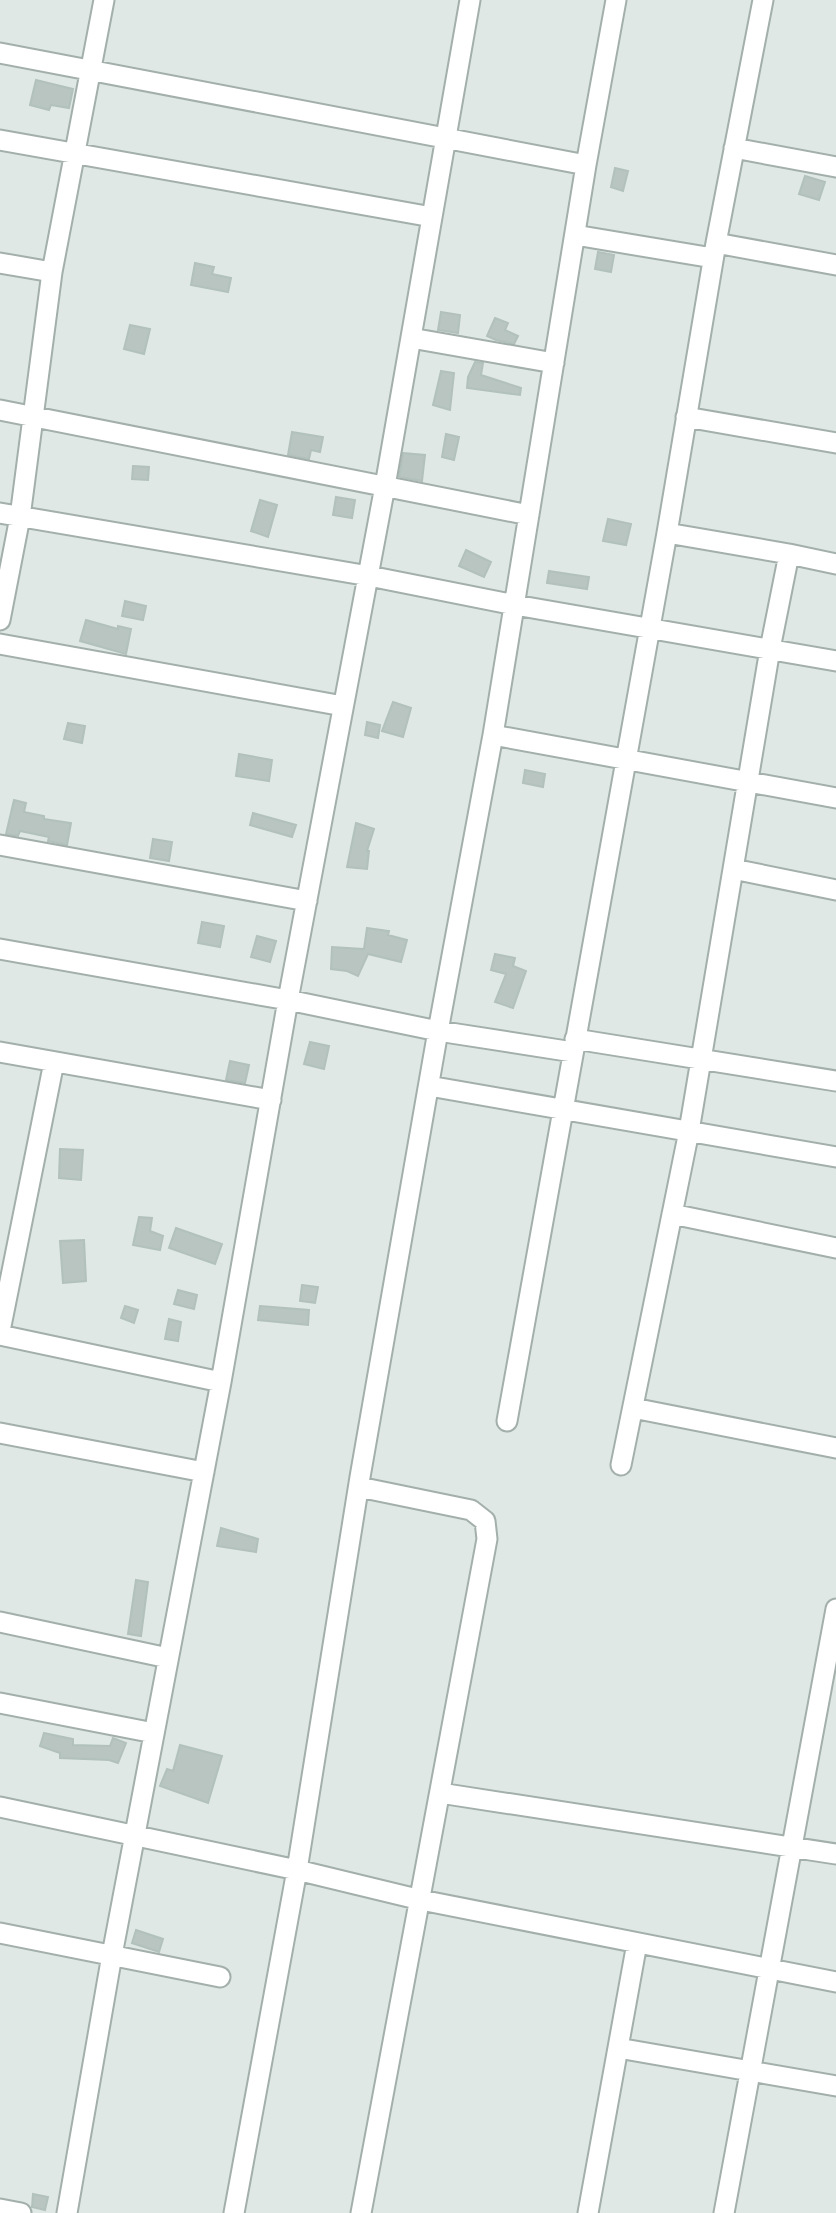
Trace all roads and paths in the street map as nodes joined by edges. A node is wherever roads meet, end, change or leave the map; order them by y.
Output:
1 (104, 0) edge
2 (470, 0) edge
3 (616, 0) edge
4 (763, 0) edge
5 (0, 53) edge
6 (91, 70) junction
7 (446, 138) junction
8 (0, 140) edge
9 (734, 148) junction
10 (74, 154) junction
11 (586, 165) junction
12 (836, 167) edge
13 (432, 217) junction
14 (575, 235) junction
15 (715, 250) junction
16 (0, 263) edge
17 (836, 265) edge
18 (52, 272) junction
19 (411, 338) junction
20 (554, 363) junction
21 (0, 410) edge
22 (35, 416) junction
23 (687, 417) junction
24 (836, 443) edge
25 (385, 486) junction
26 (0, 513) edge
27 (529, 515) junction
28 (20, 517) junction
29 (667, 533) junction
30 (789, 554) junction
31 (836, 564) edge
32 (369, 576) junction
33 (514, 605) junction
34 (0, 620) edge
35 (649, 628) junction
36 (0, 644) edge
37 (770, 649) junction
38 (836, 661) edge
39 (343, 706) junction
40 (493, 735) junction
41 (626, 760) junction
42 (748, 782) junction
43 (836, 798) edge
44 (0, 845) edge
45 (733, 869) junction
46 (836, 890) edge
47 (307, 901) junction
48 (0, 949) edge
49 (288, 1000) junction
50 (438, 1031) junction
51 (574, 1046) junction
52 (0, 1052) edge
53 (701, 1058) junction
54 (54, 1062) junction
55 (836, 1081) edge
56 (429, 1086) junction
57 (271, 1100) junction
58 (564, 1109) junction
59 (689, 1131) junction
60 (836, 1157) edge
61 (672, 1214) junction
62 (836, 1248) edge
63 (0, 1333) edge
64 (221, 1382) junction
65 (633, 1408) junction
66 (507, 1421) dead end
67 (0, 1433) edge
68 (836, 1448) edge
69 (621, 1465) dead end
70 (204, 1472) junction
71 (359, 1487) junction
72 (836, 1609) edge
73 (0, 1622) edge
74 (169, 1658) junction
75 (0, 1703) edge
76 (154, 1733) junction
77 (440, 1793) junction
78 (0, 1807) edge
79 (135, 1835) junction
80 (790, 1848) junction
81 (836, 1854) edge
82 (296, 1870) junction
83 (421, 1900) junction
84 (0, 1933) edge
85 (637, 1943) junction
86 (112, 1955) junction
87 (768, 1969) junction
88 (220, 1977) dead end
89 (836, 1982) edge
90 (618, 2048) junction
91 (750, 2070) junction
92 (836, 2086) edge
93 (0, 2209) edge
94 (21, 2213) edge
95 (67, 2213) edge
96 (234, 2213) edge
97 (362, 2213) edge
98 (588, 2213) edge
99 (724, 2213) edge

1 - 6 street
2 - 7 street
3 - 11 street
4 - 9 street
5 - 6 street
6 - 7 street
6 - 10 street
7 - 11 street
7 - 13 street
8 - 10 street
9 - 12 street
9 - 15 street
10 - 13 street
10 - 18 street
11 - 14 street
13 - 19 street
14 - 15 street
14 - 20 street
15 - 17 street
15 - 23 street
16 - 18 street
18 - 22 street
19 - 20 street
19 - 25 street
20 - 27 street
21 - 22 street
22 - 25 street
22 - 28 street
23 - 24 street
23 - 29 street
25 - 27 street
25 - 32 street
26 - 28 street
27 - 33 street
28 - 32 street
28 - 34 street
29 - 30 street
29 - 35 street
30 - 31 street
30 - 37 street
32 - 33 street
32 - 39 street
33 - 35 street
33 - 40 street
35 - 37 street
35 - 41 street
36 - 39 street
37 - 38 street
37 - 42 street
39 - 47 street
40 - 41 street
40 - 50 street
41 - 42 street
41 - 51 street
42 - 43 street
42 - 45 street
44 - 47 street
45 - 46 street
45 - 53 street
47 - 49 street
48 - 49 street
49 - 50 street
49 - 57 street
50 - 51 street
50 - 56 street
51 - 53 street
51 - 58 street
52 - 54 street
53 - 55 street
53 - 59 street
54 - 57 street
54 - 63 street
56 - 58 street
56 - 71 street
57 - 64 street
58 - 59 street
58 - 66 street
59 - 60 street
59 - 61 street
61 - 62 street
61 - 65 street
63 - 64 street
64 - 70 street
65 - 68 street
65 - 69 street
67 - 70 street
70 - 74 street
71 - 77 street
71 - 82 street
72 - 80 street
73 - 74 street
74 - 76 street
75 - 76 street
76 - 79 street
77 - 80 street
77 - 83 street
78 - 79 street
79 - 82 street
79 - 86 street
80 - 81 street
80 - 87 street
82 - 83 street
82 - 96 street
83 - 85 street
83 - 97 street
84 - 86 street
85 - 87 street
85 - 90 street
86 - 88 street
86 - 95 street
87 - 89 street
87 - 91 street
90 - 91 street
90 - 98 street
91 - 92 street
91 - 99 street
93 - 94 street

